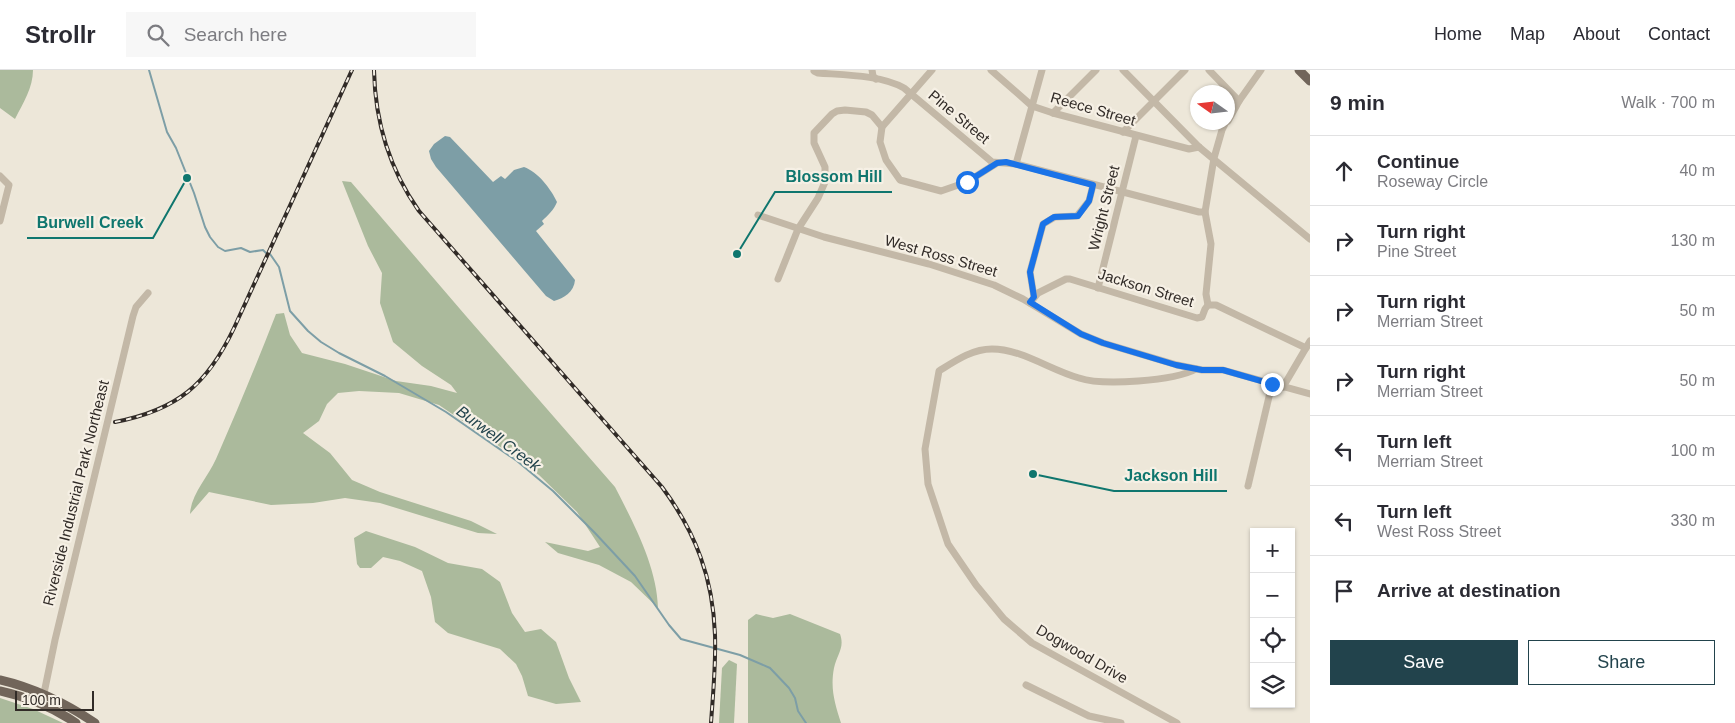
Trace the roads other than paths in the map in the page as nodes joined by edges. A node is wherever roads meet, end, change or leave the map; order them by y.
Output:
1 (872, 70) edge
2 (932, 70) edge
3 (991, 70) edge
4 (1042, 70) edge
5 (1096, 70) edge
6 (1123, 70) edge
7 (1185, 70) edge
8 (1209, 70) edge
9 (1261, 70) edge
10 (1299, 70) edge
11 (814, 71) edge
12 (876, 79) junction
13 (1310, 81) edge
14 (910, 94) junction
15 (1154, 101) junction
16 (1239, 101) junction
17 (1032, 106) junction
18 (1235, 108) edge
19 (1053, 113) junction
20 (882, 127) junction
21 (1222, 130) edge
22 (1123, 132) junction
23 (1136, 136) junction
24 (1199, 147) junction
25 (1214, 158) junction
26 (997, 163) junction
27 (1016, 164) junction
28 (0, 176) edge
29 (1093, 185) junction
30 (1122, 192) junction
31 (2, 207) edge
32 (1205, 212) junction
33 (758, 215) dead end
34 (0, 221) edge
35 (798, 229) junction
36 (1310, 239) edge
37 (778, 279) dead end
38 (1098, 288) junction
39 (148, 293) dead end
40 (1032, 300) junction
41 (1208, 305) junction
42 (1310, 341) edge
43 (1306, 348) junction
44 (1196, 369) junction
45 (1272, 384) junction
46 (1283, 387) junction
47 (1310, 394) edge
48 (1248, 486) dead end
49 (0, 680) edge
50 (1026, 685) dead end
51 (0, 691) edge
52 (44, 694) junction
53 (42, 704) junction
54 (76, 723) edge
55 (95, 723) edge
56 (1121, 723) edge
57 (1177, 723) edge

1 - 12 street
2 - 14 street
3 - 17 street, Reece Street
4 - 17 street
5 - 19 street
6 - 15 street
7 - 15 street
8 - 16 street
9 - 16 street
10 - 13 main road
11 - 12 street, Pine Street
12 - 14 street, Pine Street
14 - 20 street
14 - 26 street, Pine Street
15 - 22 street
15 - 24 street
16 - 18 street
17 - 19 street, Reece Street
17 - 27 street
19 - 22 street, Reece Street
20 - 26 street
20 - 35 street
21 - 25 street
22 - 23 street, Reece Street
23 - 24 street, Reece Street
23 - 30 street, Wright Street
24 - 25 street
25 - 32 street
25 - 36 street
26 - 27 street, Pine Street
27 - 29 street, Pine Street
28 - 31 street
29 - 30 street, Pine Street
29 - 40 street
30 - 32 street, Pine Street
30 - 38 street, Wright Street
31 - 34 street
32 - 41 street
33 - 35 street, West Ross Street
35 - 37 street
35 - 40 street, West Ross Street
38 - 40 street, Jackson Street
38 - 41 street, Jackson Street
39 - 52 street, Riverside Industrial Park Northeast
40 - 44 street, West Ross Street
41 - 43 street, Jackson Street
42 - 43 street
43 - 46 street
44 - 45 street, West Ross Street
44 - 57 street, Dogwood Drive
45 - 46 street, West Ross Street
45 - 48 street
46 - 47 street, West Ross Street
49 - 52 main road
50 - 56 street
51 - 53 main road
52 - 53 street, Riverside Industrial Park Northeast
52 - 55 main road
53 - 54 main road

